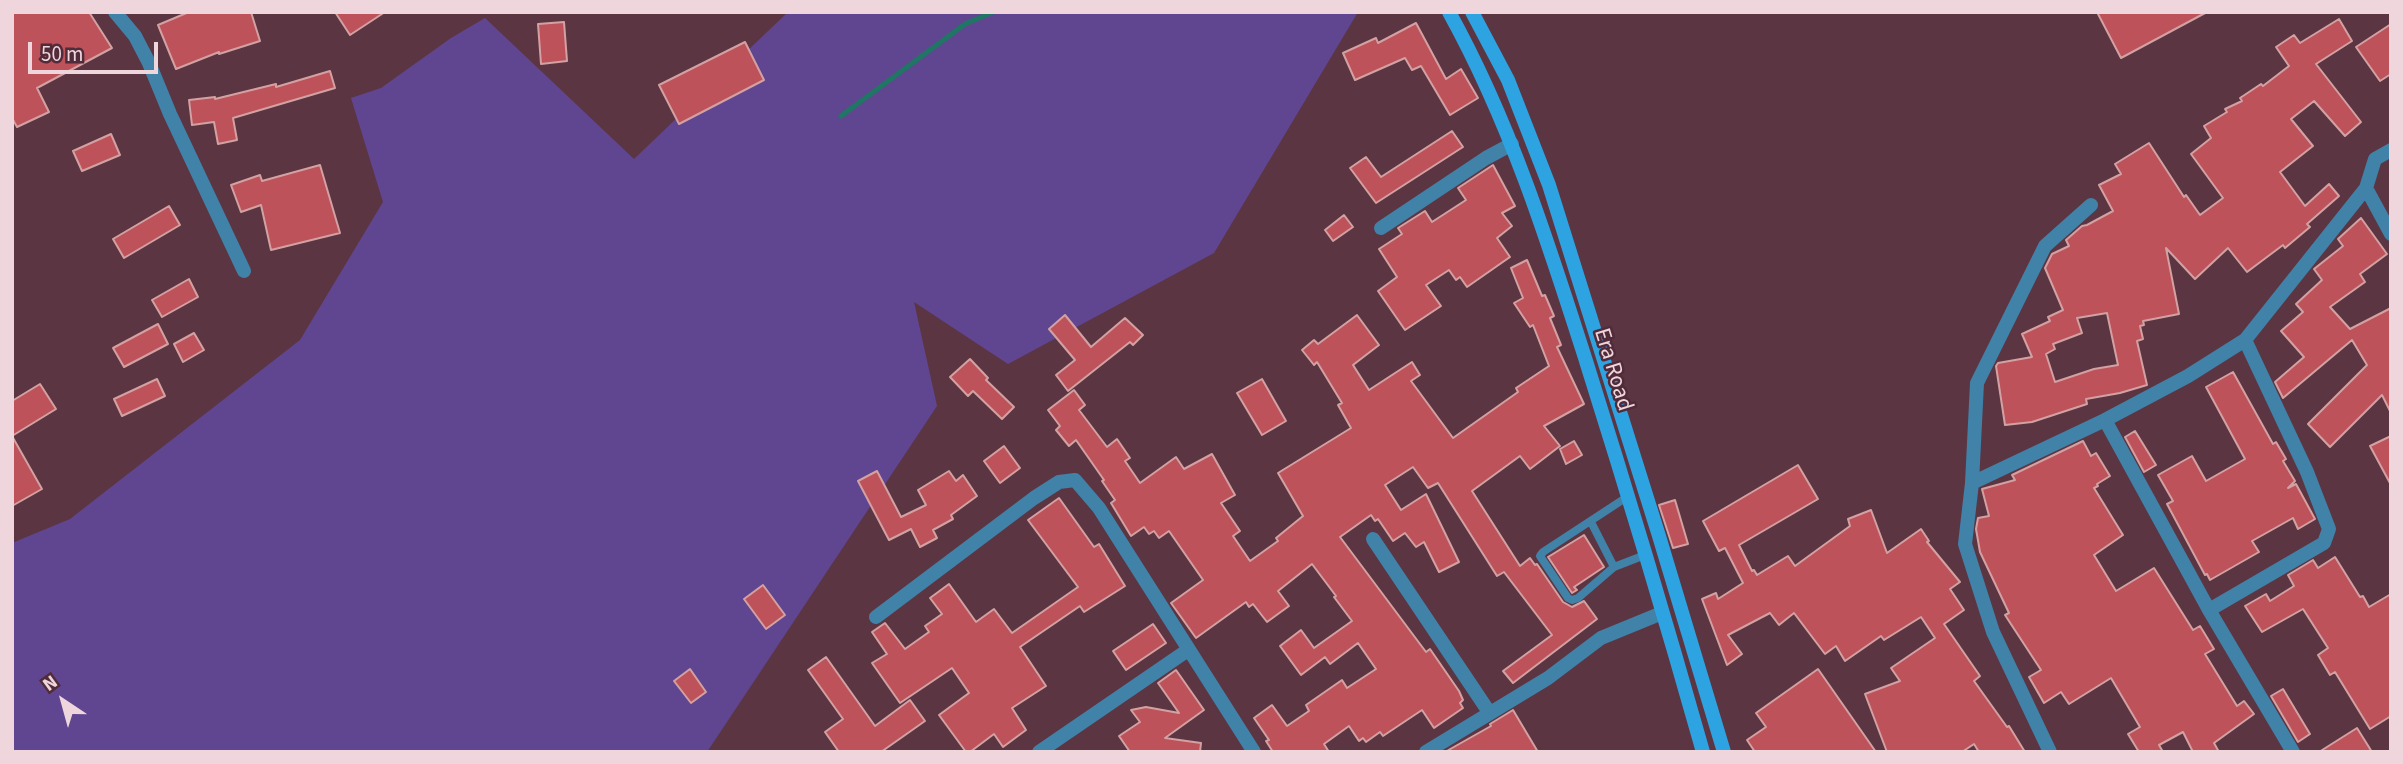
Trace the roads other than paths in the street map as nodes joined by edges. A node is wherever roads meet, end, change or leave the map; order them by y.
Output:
1 (115, 12) edge
2 (1449, 12) edge
3 (1472, 12) edge
4 (1512, 144) junction
5 (2391, 150) edge
6 (2366, 188) junction
7 (2091, 205) dead end
8 (1381, 228) dead end
9 (2391, 234) edge
10 (244, 271) dead end
11 (2245, 340) junction
12 (2105, 420) junction
13 (1972, 483) junction
14 (1627, 497) junction
15 (1591, 522) junction
16 (1373, 538) dead end
17 (1645, 555) junction
18 (1614, 567) junction
19 (2209, 610) junction
20 (1662, 613) junction
21 (876, 617) dead end
22 (1188, 650) junction
23 (1489, 712) junction
24 (1429, 751) edge
25 (1039, 752) edge
26 (1254, 752) edge
27 (1703, 752) edge
28 (1724, 752) edge
29 (2050, 752) edge
30 (2293, 752) edge

1 - 10 street
2 - 4 main road, Era Road
3 - 28 main road
4 - 8 street
4 - 14 main road, Era Road
5 - 6 street
6 - 9 street
6 - 11 street
7 - 13 street
11 - 12 street
11 - 19 street
12 - 13 street
12 - 19 street
13 - 29 street
14 - 15 lane
14 - 17 main road, Era Road
15 - 18 lane
15 - 18 lane
16 - 23 street
17 - 18 lane
17 - 20 main road, Era Road
19 - 30 street
20 - 23 street
20 - 27 main road, Era Road
21 - 22 street
22 - 25 street
22 - 26 street
23 - 24 street

